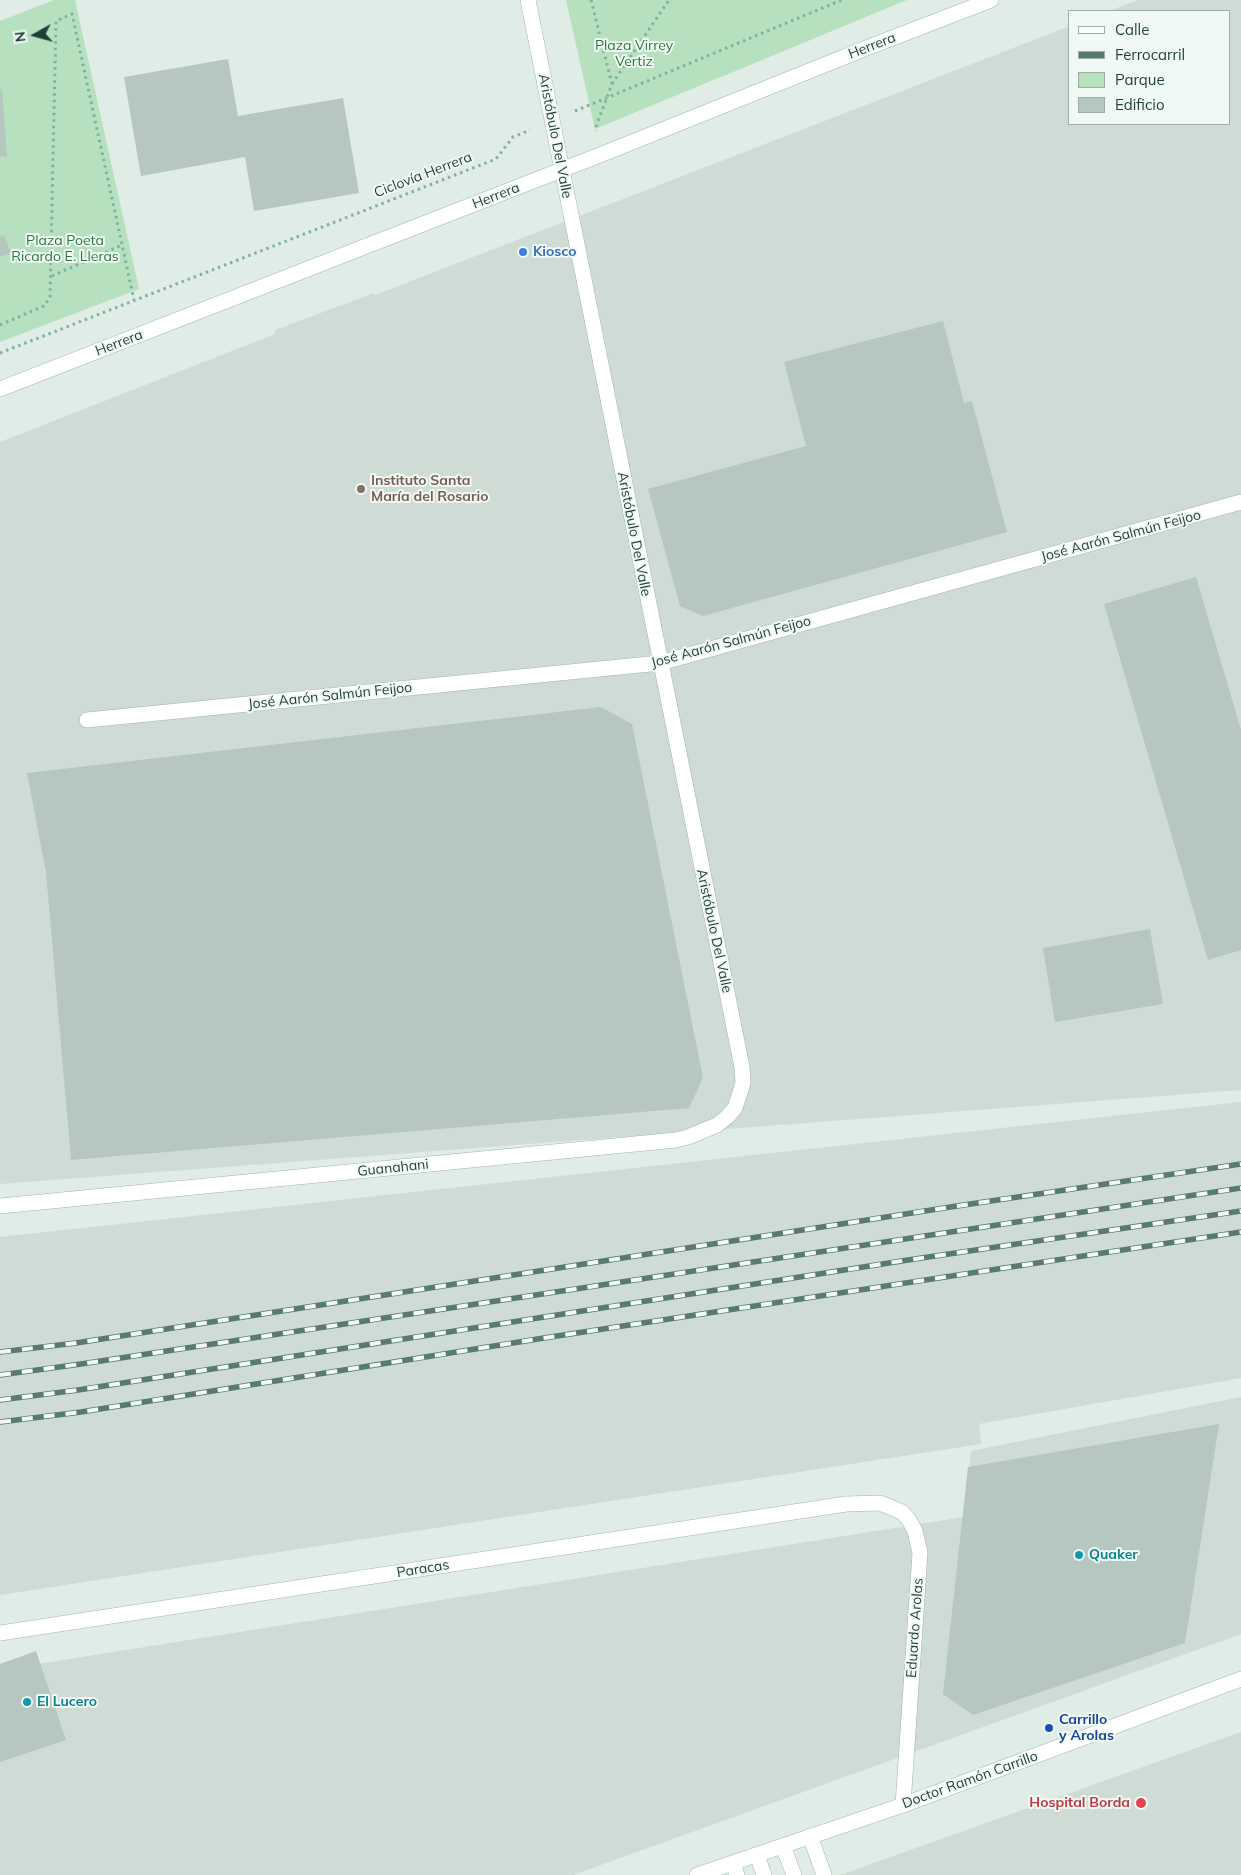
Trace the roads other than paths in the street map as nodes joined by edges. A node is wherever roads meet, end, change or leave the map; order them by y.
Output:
1 (528, 0) edge
2 (991, 0) edge
3 (561, 171) junction
4 (0, 389) edge
5 (1241, 502) edge
6 (660, 663) junction
7 (87, 720) dead end
8 (742, 1067) joint
9 (0, 1206) edge
10 (846, 1504) joint
11 (0, 1633) edge
12 (1241, 1679) edge
13 (903, 1805) junction
14 (810, 1836) junction
15 (783, 1846) junction
16 (757, 1855) junction
17 (735, 1869) edge
18 (697, 1875) edge
19 (764, 1875) edge
20 (794, 1875) edge
21 (824, 1875) edge

1 - 3 street, Aristóbulo Del Valle
2 - 3 street, Herrera
3 - 4 street, Herrera
3 - 6 street, Aristóbulo Del Valle
5 - 6 street, José Aarón Salmún Feijoo
6 - 7 street, José Aarón Salmún Feijoo
6 - 8 street, Aristóbulo Del Valle
8 - 9 street, Guanahani
10 - 11 street, Paracas
10 - 13 street, Eduardo Arolas
12 - 13 street, Doctor Ramón Carrillo
13 - 14 street, Doctor Ramón Carrillo
14 - 15 street, Doctor Ramón Carrillo
14 - 21 street
15 - 16 street, Doctor Ramón Carrillo
15 - 20 street
16 - 17 street, Doctor Ramón Carrillo
16 - 19 street
17 - 18 street, Doctor Ramón Carrillo

